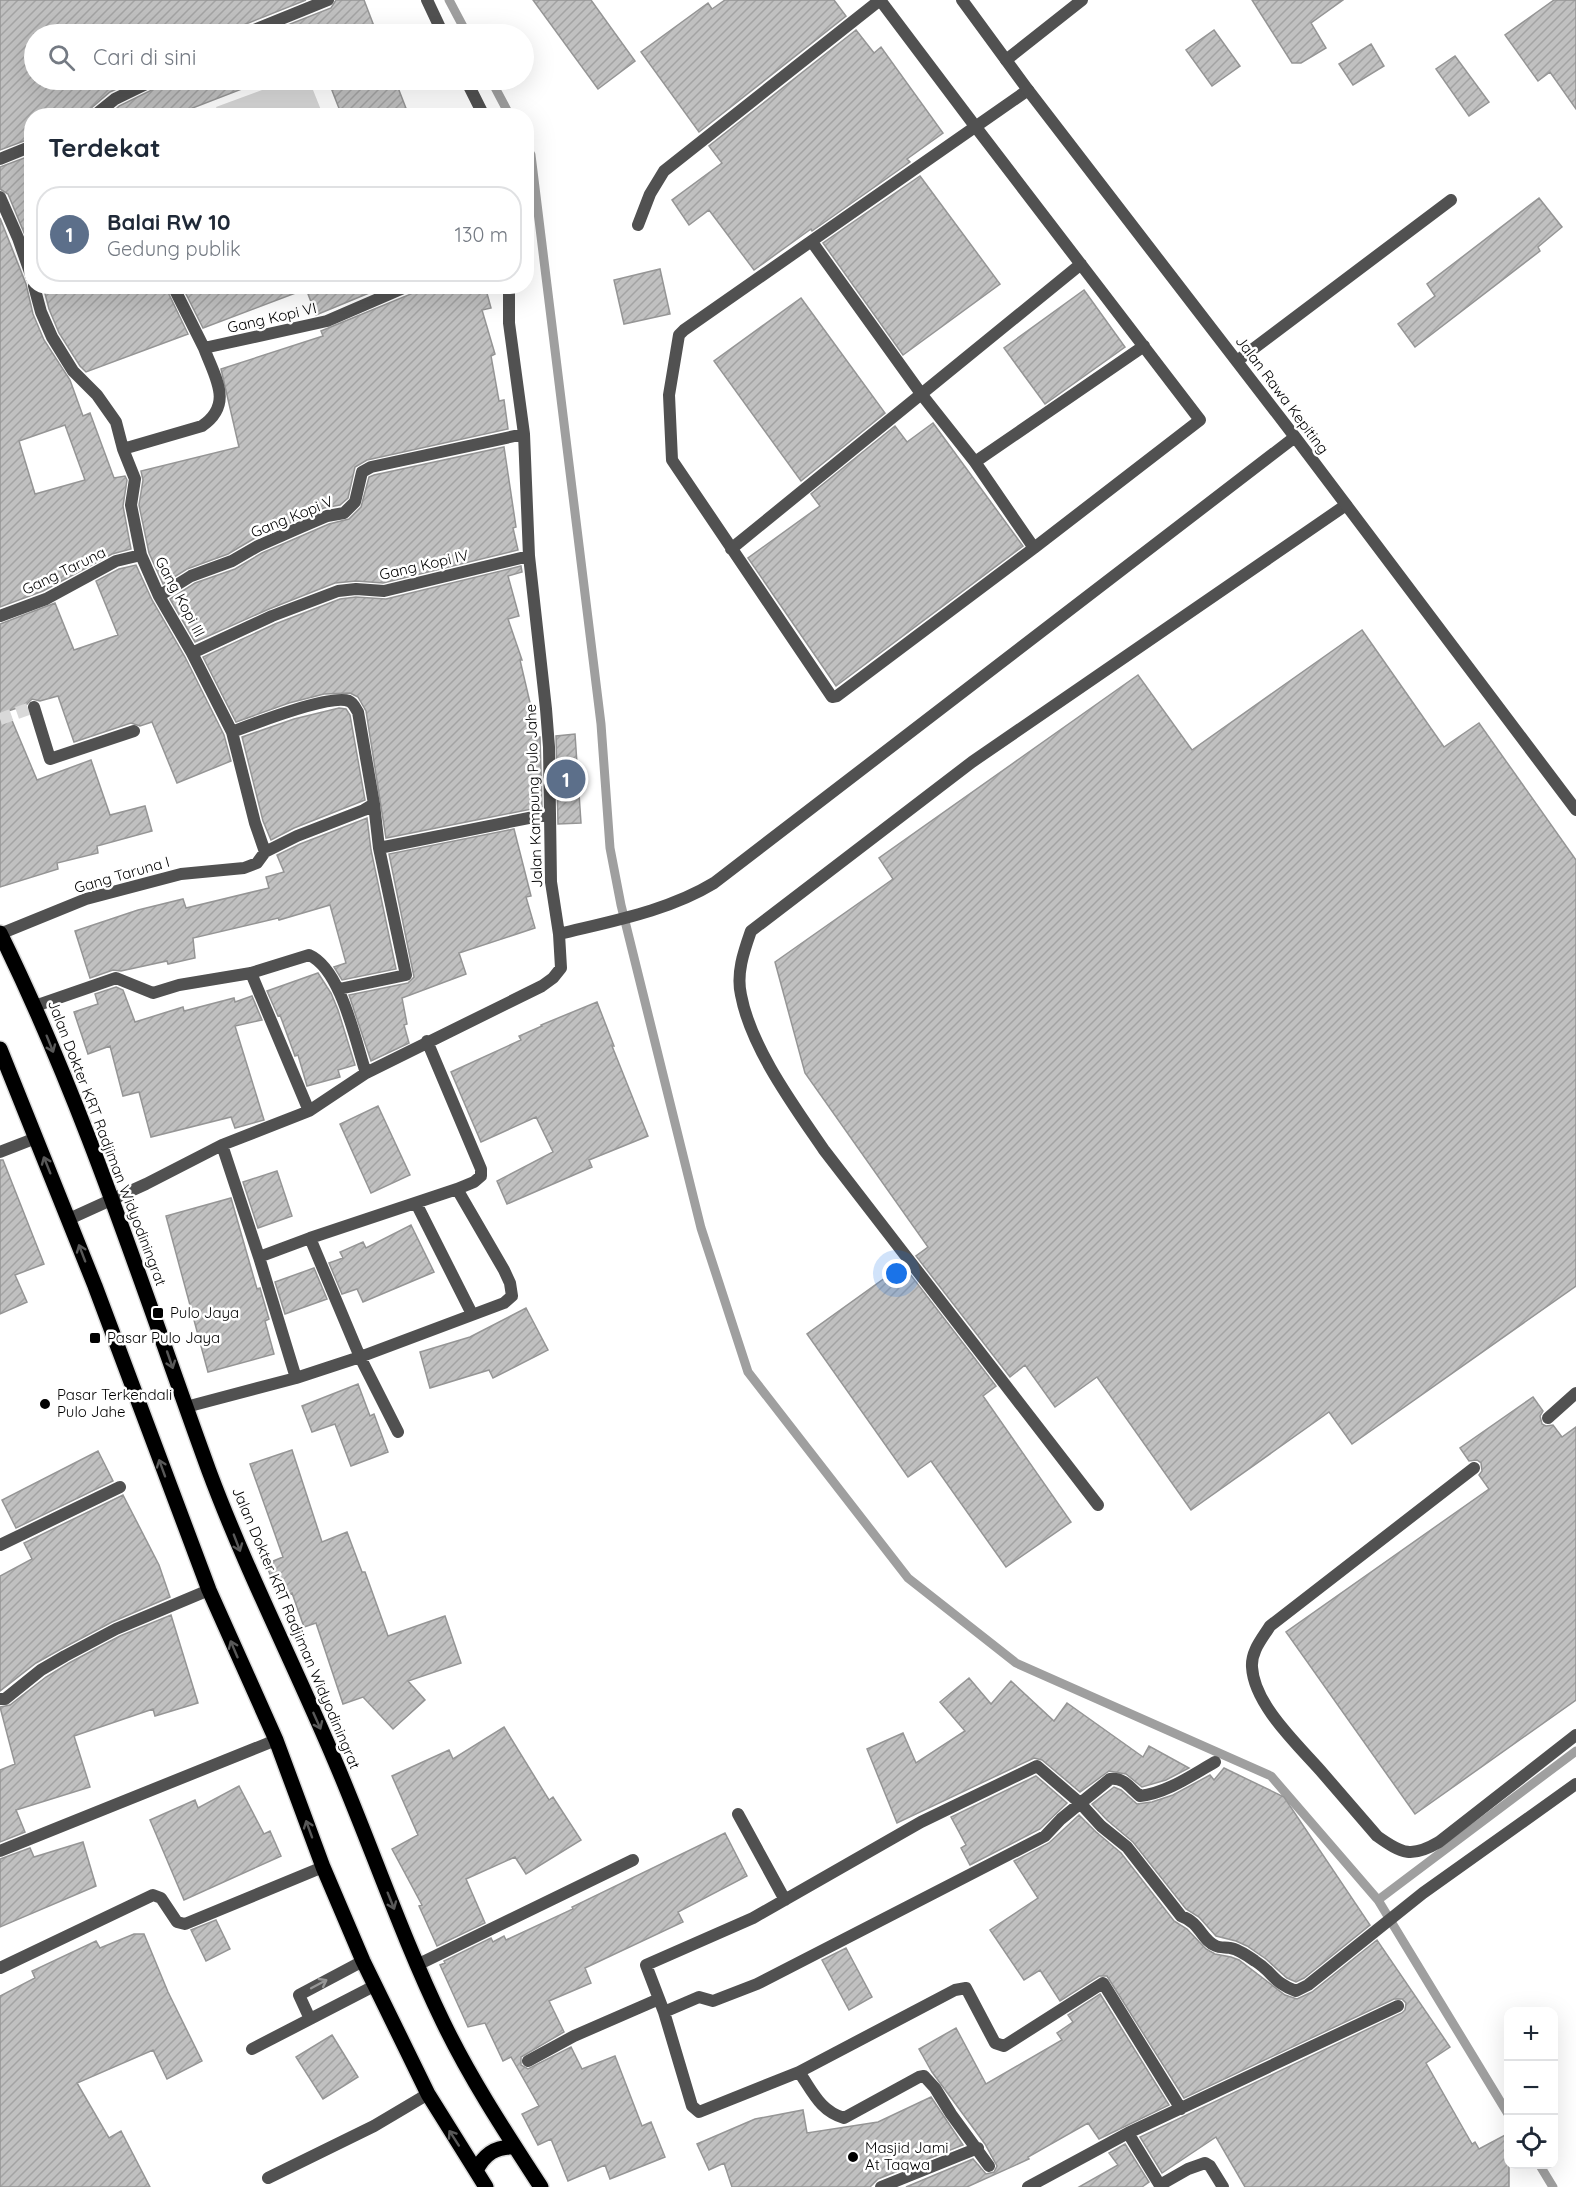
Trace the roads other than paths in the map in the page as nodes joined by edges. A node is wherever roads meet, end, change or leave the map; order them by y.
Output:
1 (328, 0) edge
2 (427, 0) edge
3 (880, 0) edge
4 (962, 0) edge
5 (1082, 0) edge
6 (269, 24) edge
7 (438, 24) edge
8 (1006, 60) junction
9 (133, 90) edge
10 (471, 90) edge
11 (1028, 90) junction
12 (104, 108) edge
13 (480, 108) edge
14 (975, 126) junction
15 (24, 149) edge
16 (0, 159) edge
17 (0, 197) edge
18 (1451, 200) dead end
19 (638, 225) dead end
20 (812, 242) junction
21 (24, 255) edge
22 (1082, 264) junction
23 (36, 294) edge
24 (178, 294) edge
25 (389, 294) edge
26 (509, 294) edge
27 (1144, 346) junction
28 (204, 348) junction
29 (1237, 362) junction
30 (922, 395) junction
31 (524, 434) junction
32 (1295, 437) junction
33 (123, 449) junction
34 (975, 462) junction
35 (1346, 505) junction
36 (1034, 548) junction
37 (731, 549) junction
38 (141, 555) junction
39 (529, 556) junction
40 (159, 596) junction
41 (0, 616) edge
42 (192, 653) junction
43 (34, 707) dead end
44 (134, 731) dead end
45 (231, 732) junction
46 (374, 804) junction
47 (1576, 810) edge
48 (549, 814) junction
49 (379, 848) junction
50 (265, 852) junction
51 (0, 933) edge
52 (560, 934) junction
53 (251, 973) junction
54 (339, 989) junction
55 (35, 1006) junction
56 (427, 1041) junction
57 (0, 1049) edge
58 (366, 1073) junction
59 (309, 1111) junction
60 (36, 1138) junction
61 (222, 1145) junction
62 (0, 1152) edge
63 (457, 1189) junction
64 (112, 1199) junction
65 (417, 1203) junction
66 (69, 1219) junction
67 (310, 1238) junction
68 (259, 1257) junction
69 (472, 1314) junction
70 (360, 1357) junction
71 (296, 1378) junction
72 (1576, 1393) edge
73 (186, 1407) junction
74 (1548, 1418) dead end
75 (398, 1432) dead end
76 (1474, 1468) dead end
77 (120, 1487) dead end
78 (1098, 1505) dead end
79 (0, 1545) edge
80 (209, 1590) junction
81 (0, 1700) edge
82 (1576, 1735) edge
83 (276, 1740) junction
84 (1215, 1762) dead end
85 (1576, 1784) edge
86 (1080, 1803) junction
87 (738, 1814) dead end
88 (0, 1851) edge
89 (633, 1860) dead end
90 (323, 1867) junction
91 (785, 1900) junction
92 (363, 1961) junction
93 (417, 1965) junction
94 (0, 1968) edge
95 (374, 1986) junction
96 (659, 1999) junction
97 (1398, 2006) dead end
98 (664, 2012) junction
99 (310, 2019) junction
100 (252, 2049) dead end
101 (528, 2061) dead end
102 (799, 2072) junction
103 (428, 2094) junction
104 (1181, 2109) junction
105 (1128, 2133) junction
106 (515, 2147) junction
107 (978, 2148) junction
108 (989, 2166) dead end
109 (476, 2171) junction
110 (268, 2178) dead end
111 (1160, 2186) edge
112 (486, 2187) edge
113 (541, 2187) edge
114 (881, 2187) edge
115 (1028, 2187) edge
116 (1223, 2187) edge

1 - 6 street
2 - 7 street
3 - 14 street
3 - 19 street
4 - 8 street, Jalan Rawa Kepiting
5 - 8 street
8 - 11 street, Jalan Rawa Kepiting
9 - 12 street
10 - 13 street
11 - 14 street
11 - 29 street, Jalan Rawa Kepiting
14 - 20 street
14 - 22 street
15 - 16 street
17 - 21 street
18 - 29 street
20 - 30 street
20 - 37 street
22 - 27 street
22 - 30 street
23 - 33 street, Gang Kopi III
24 - 28 street
25 - 28 street, Gang Kopi VI
26 - 31 street, Jalan Kampung Pulo Jahe
27 - 34 street
27 - 36 street
28 - 33 street
29 - 32 street, Jalan Rawa Kepiting
30 - 34 street
30 - 37 street
31 - 39 street, Jalan Kampung Pulo Jahe
31 - 40 street, Gang Kopi V
32 - 35 street, Jalan Rawa Kepiting
32 - 52 street
33 - 38 street, Gang Kopi III
34 - 36 street
35 - 47 street, Jalan Rawa Kepiting
35 - 78 street
36 - 37 street
38 - 40 street, Gang Kopi III
38 - 41 street, Gang Taruna
39 - 42 street, Gang Kopi IV
39 - 48 street, Jalan Kampung Pulo Jahe
40 - 42 street, Gang Kopi III
42 - 45 street, Gang Kopi III
43 - 44 street
45 - 46 street
45 - 50 street, Gang Kopi III
46 - 49 street
46 - 50 street
48 - 49 street
48 - 52 street, Jalan Kampung Pulo Jahe
49 - 54 street
50 - 51 street, Gang Taruna I
51 - 55 main road, Jalan Dokter KRT Radjiman Widyodiningrat
52 - 56 street, Jalan Kampung Pulo Jahe
53 - 54 street
53 - 55 street
53 - 59 street
54 - 58 street
55 -> 64 main road, Jalan Dokter KRT Radjiman Widyodiningrat
56 - 58 street, Jalan Kampung Pulo Jahe
56 - 63 street
57 - 60 main road
58 - 59 street, Jalan Kampung Pulo Jahe
59 - 61 street, Jalan Kampung Pulo Jahe
60 - 62 street
66 -> 60 main road
61 - 64 street, Jalan Kampung Pulo Jahe
61 - 68 street
63 - 65 street
63 - 69 street
64 - 66 street, Jalan Kampung Pulo Jahe
64 -> 73 main road, Jalan Dokter KRT Radjiman Widyodiningrat
65 - 67 street
65 - 69 street
80 -> 66 main road
67 - 68 street
67 - 70 street
68 - 71 street
69 - 70 street
70 - 71 street
70 - 75 street
71 - 73 street
72 - 74 street
73 -> 93 main road, Jalan Dokter KRT Radjiman Widyodiningrat
76 - 82 street
77 - 79 street
80 - 81 street
83 -> 80 main road
83 - 88 street
90 -> 83 main road
84 - 86 street
85 - 86 street
86 - 91 street
86 - 98 street
87 - 91 street
89 - 93 street
90 - 92 main road
90 - 94 street
91 - 96 street
92 - 95 main road
99 -> 92 street
93 - 106 main road, Jalan Dokter KRT Radjiman Widyodiningrat
95 - 99 street
95 - 103 main road
96 - 98 street
96 - 101 street
97 - 104 street
98 - 102 street
99 - 100 street
102 - 104 street
102 - 107 street
109 -> 103 main road
103 - 110 street
104 - 105 street
105 - 111 street
105 - 115 street
106 - 109 main road
106 - 113 main road, Jalan Dokter KRT Radjiman Widyodiningrat
107 - 108 street
107 - 114 street
109 - 112 main road
111 - 116 street

